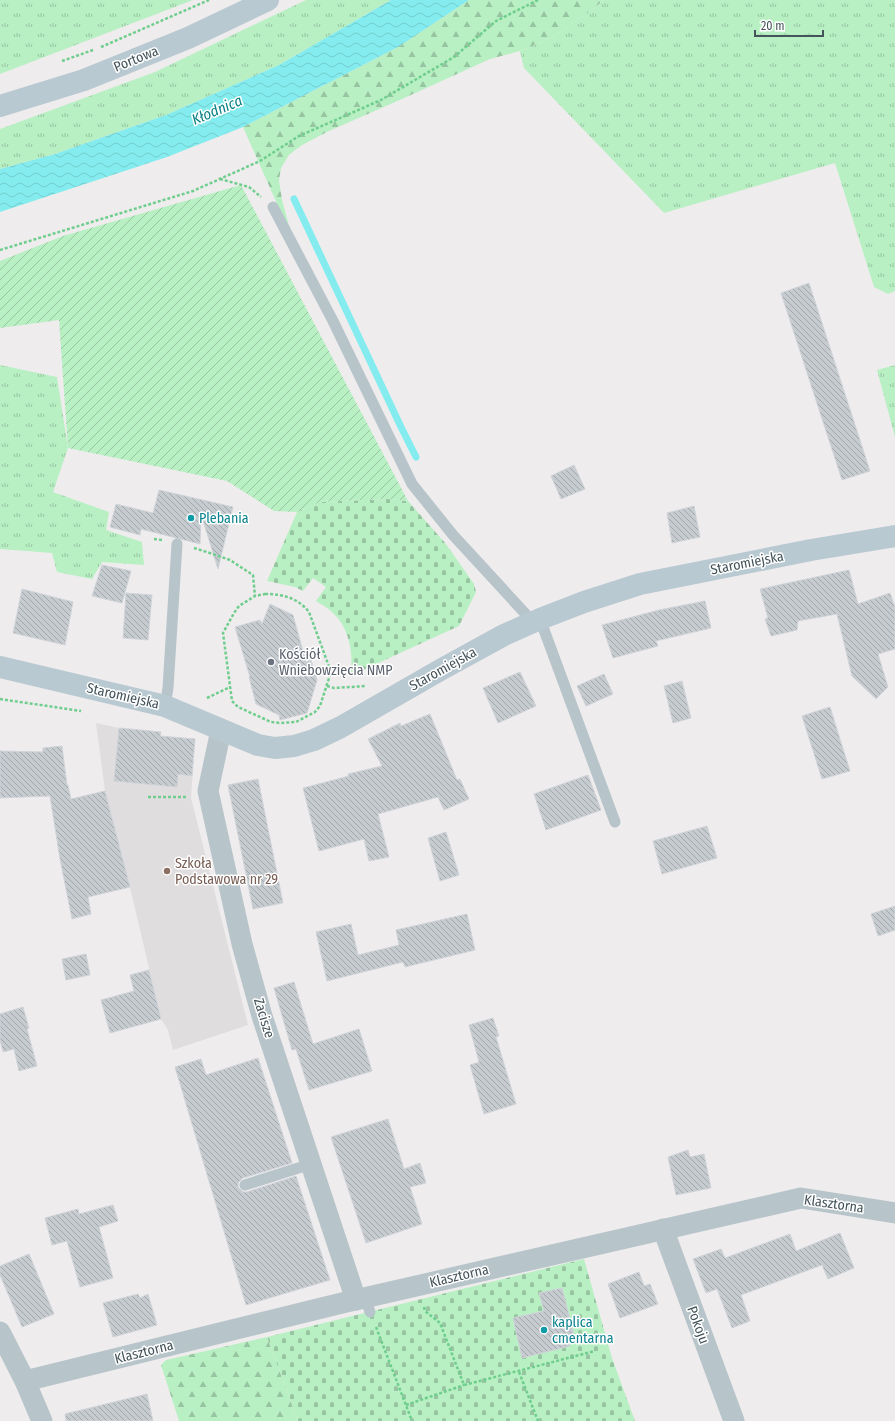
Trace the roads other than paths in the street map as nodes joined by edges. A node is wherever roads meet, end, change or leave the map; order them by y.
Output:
1 (268, 0) edge
2 (0, 106) edge
3 (273, 207) road end
4 (895, 536) edge
5 (177, 544) road end
6 (537, 620) junction
7 (0, 667) edge
8 (165, 706) junction
9 (221, 730) junction
10 (615, 822) dead end
11 (311, 1164) junction
12 (245, 1185) dead end
13 (895, 1213) edge
14 (663, 1229) junction
15 (363, 1303) junction
16 (0, 1334) edge
17 (25, 1381) junction
18 (42, 1421) edge
19 (734, 1421) edge

1 - 2 street, Portowa
3 - 6 lane
4 - 6 street, Staromiejska
5 - 8 lane
6 - 9 street, Staromiejska
6 - 10 lane
7 - 8 street, Staromiejska
8 - 9 street, Staromiejska
9 - 11 street, Zacisze
11 - 12 lane
11 - 15 street, Zacisze
13 - 14 street, Klasztorna
14 - 15 street, Klasztorna
14 - 19 street, Pokoju
15 - 17 street, Klasztorna
16 - 17 street
17 - 18 street

